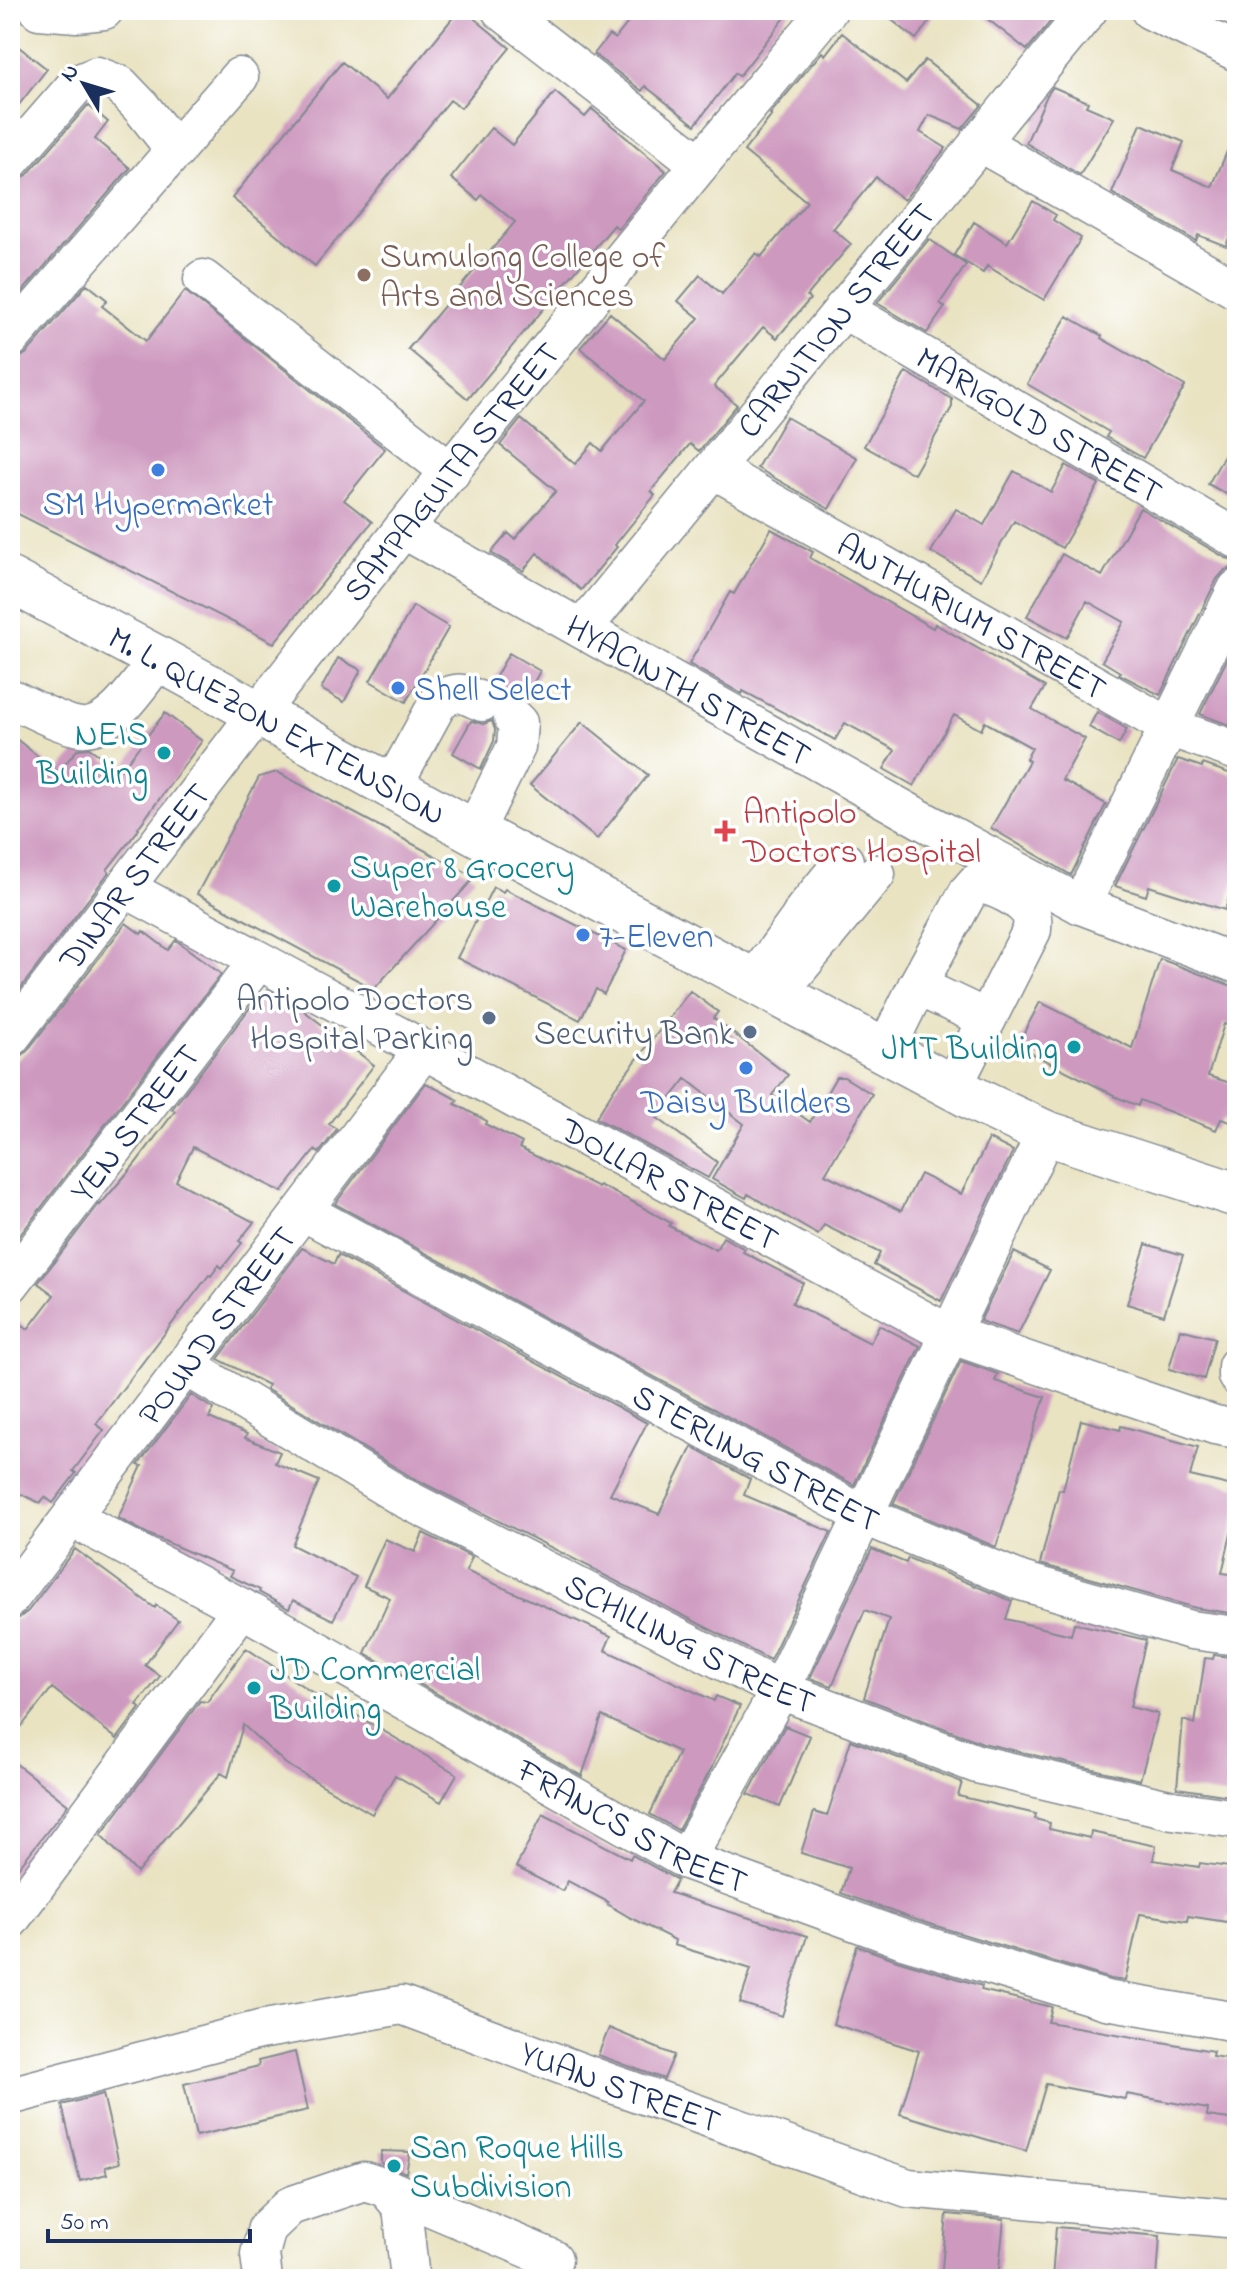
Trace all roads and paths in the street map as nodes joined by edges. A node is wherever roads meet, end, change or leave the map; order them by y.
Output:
1 (39, 10) edge
2 (104, 10) edge
3 (828, 10) edge
4 (1088, 10) edge
5 (1150, 10) edge
6 (524, 17) edge
7 (1237, 52) edge
8 (239, 77) dead end
9 (979, 142) junction
10 (176, 151) junction
11 (10, 161) edge
12 (700, 164) junction
13 (203, 279) dead end
14 (1237, 290) edge
15 (843, 309) junction
16 (10, 339) edge
17 (713, 469) junction
18 (451, 472) junction
19 (403, 529) junction
20 (1237, 539) edge
21 (10, 580) edge
22 (1237, 589) edge
23 (582, 629) junction
24 (159, 659) junction
25 (10, 698) edge
26 (258, 713) junction
27 (1169, 727) junction
28 (1237, 751) edge
29 (392, 787) junction
30 (474, 832) junction
31 (860, 867) dead end
32 (125, 888) junction
33 (1081, 905) junction
34 (258, 961) junction
35 (1237, 964) edge
36 (917, 986) junction
37 (766, 987) junction
38 (987, 1019) junction
39 (10, 1038) edge
40 (423, 1051) junction
41 (885, 1051) junction
42 (953, 1086) junction
43 (1046, 1133) junction
44 (1237, 1195) edge
45 (303, 1211) junction
46 (10, 1284) edge
47 (949, 1334) junction
48 (186, 1366) junction
49 (1237, 1366) edge
50 (1237, 1376) edge
51 (1237, 1429) edge
52 (863, 1515) junction
53 (72, 1518) junction
54 (10, 1598) edge
55 (242, 1608) junction
56 (1237, 1636) edge
57 (780, 1690) junction
58 (1237, 1819) edge
59 (686, 1860) junction
60 (10, 1920) edge
61 (1237, 2022) edge
62 (10, 2096) edge
63 (386, 2188) junction
64 (1237, 2219) edge
65 (553, 2259) dead end
66 (263, 2279) edge
67 (410, 2279) edge

1 - 2 street
3 - 12 street, SAMPAGUITA STREET
4 - 9 street, CARNITION STREET
5 - 7 street
6 - 12 street
8 - 10 street
9 - 14 street
9 - 15 street, CARNITION STREET
10 - 11 street
10 - 16 street
12 - 18 street, SAMPAGUITA STREET
13 - 18 street
15 - 17 street, CARNITION STREET
15 - 20 street, MARIGOLD STREET
17 - 23 street, CARNITION STREET
17 - 27 street, ANTHURIUM STREET
18 - 19 street, SAMPAGUITA STREET
19 - 23 street, HYACINTH STREET
19 - 26 street, SAMPAGUITA STREET
21 - 24 main road, M. L. QUEZON EXTENSION
22 - 27 street
23 - 33 street, HYACINTH STREET
24 - 25 street
24 - 26 main road, M. L. QUEZON EXTENSION
26 - 29 main road, M. L. QUEZON EXTENSION
26 - 32 street, DINAR STREET
27 - 28 street, ANTHURIUM STREET
27 - 33 street
29 - 30 main road, M. L. QUEZON EXTENSION
29 - 30 street
30 - 37 main road, M. L. QUEZON EXTENSION
31 - 37 street
32 - 34 street, DOLLAR STREET
32 - 39 street, DINAR STREET
33 - 35 street, HYACINTH STREET
34 - 40 street, DOLLAR STREET
34 - 46 street, YEN STREET
36 - 38 street
36 - 38 street
36 - 41 street
37 - 41 main road, M. L. QUEZON EXTENSION
38 - 42 street
40 - 45 street, POUND STREET
40 - 47 street, DOLLAR STREET
41 - 42 main road, M. L. QUEZON EXTENSION
42 - 43 main road, M. L. QUEZON EXTENSION
43 - 44 main road, M. L. QUEZON EXTENSION
43 - 47 street
45 - 48 street, POUND STREET
45 - 52 street, STERLING STREET
47 - 51 street, DOLLAR STREET
47 - 52 street
48 - 53 street, POUND STREET
48 - 57 street, SCHILLING STREET
49 - 50 street
52 - 56 street, STERLING STREET
52 - 57 street
53 - 54 street, POUND STREET
53 - 55 street, FRANCS STREET
55 - 59 street, FRANCS STREET
55 - 60 street
57 - 58 street, SCHILLING STREET
57 - 59 street
59 - 61 street, FRANCS STREET
62 - 64 street, YUAN STREET
63 - 65 street
63 - 66 street
63 - 67 street

